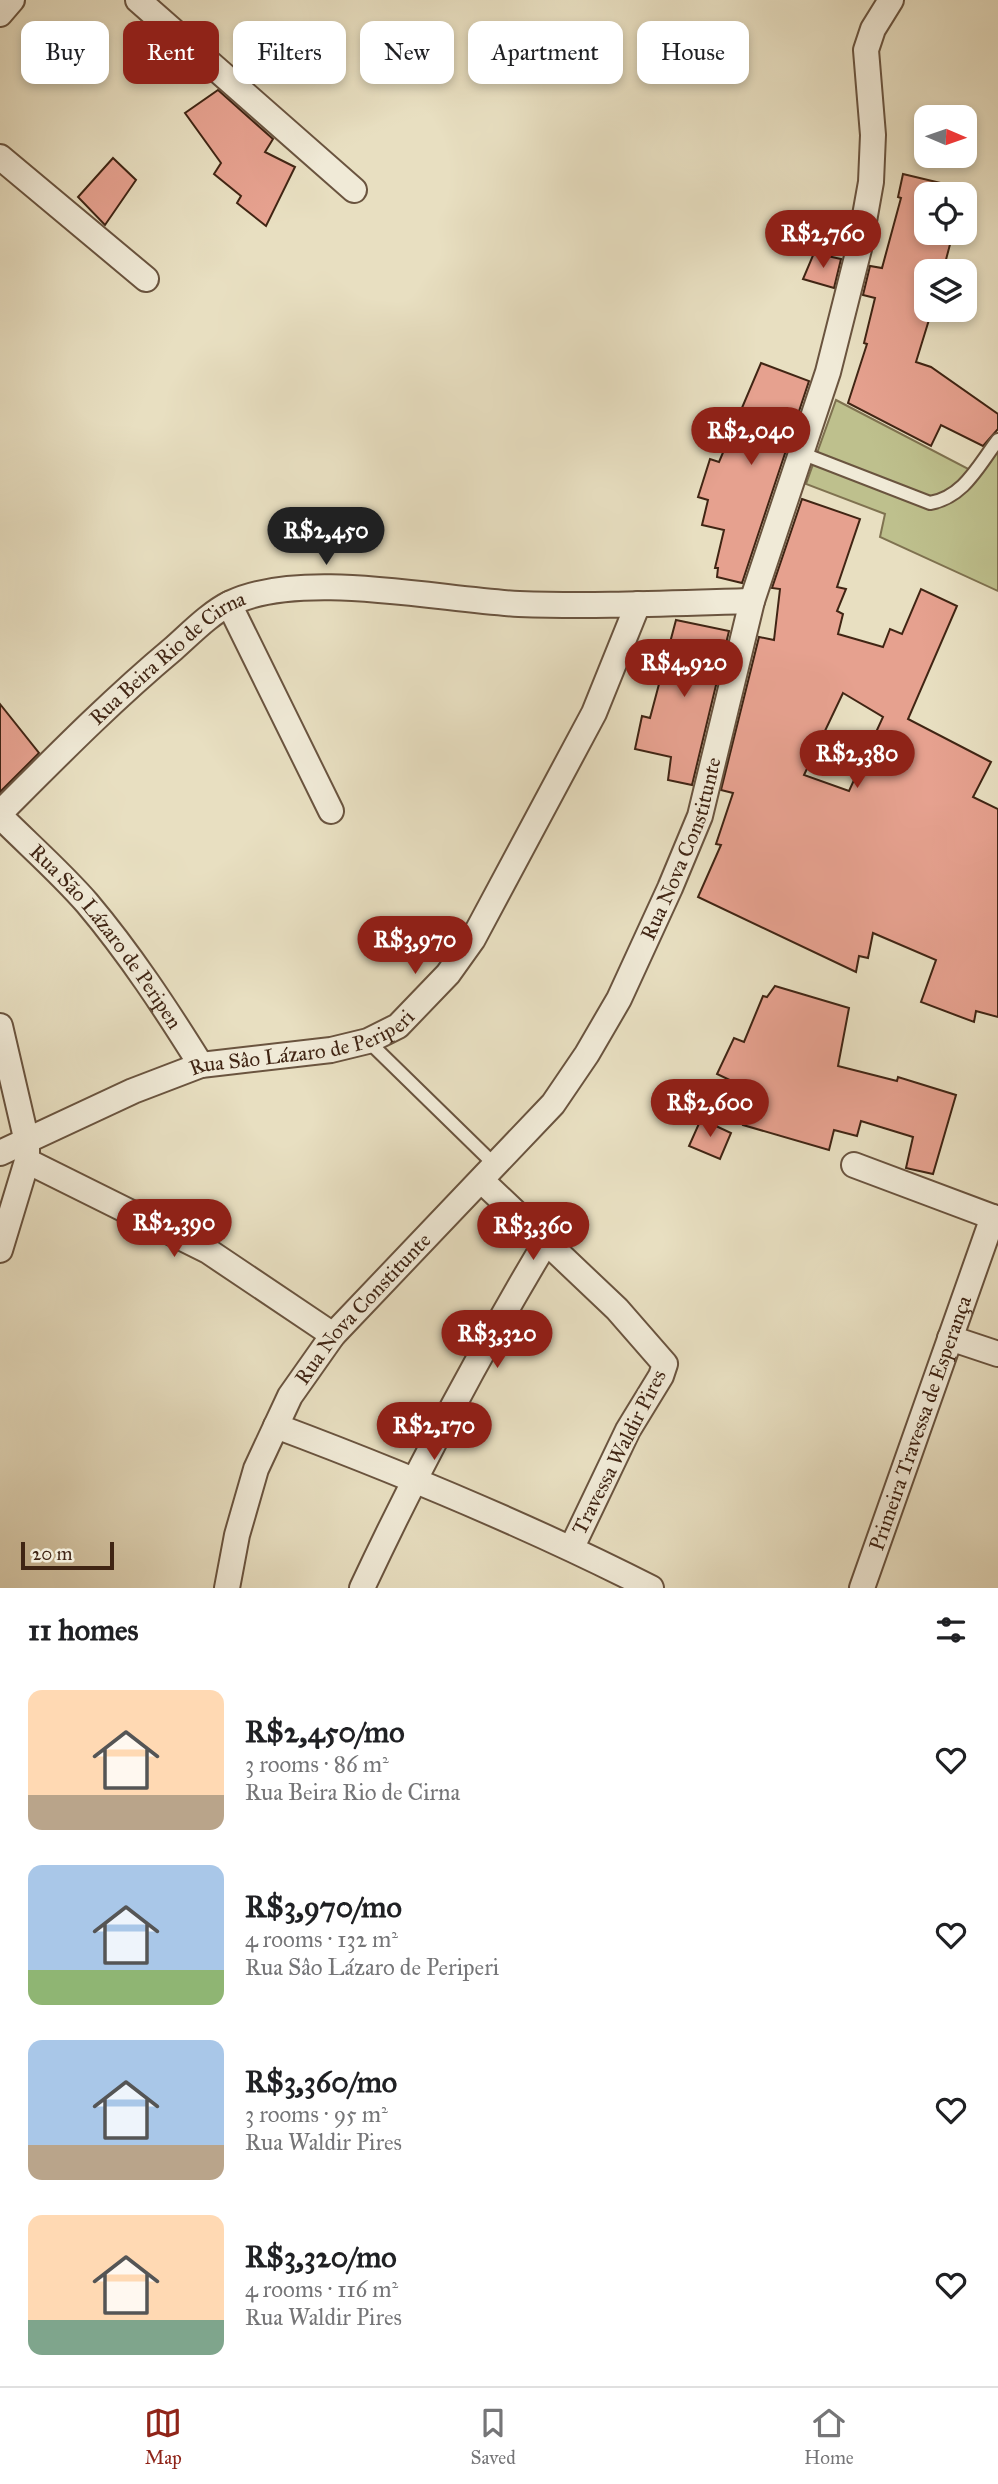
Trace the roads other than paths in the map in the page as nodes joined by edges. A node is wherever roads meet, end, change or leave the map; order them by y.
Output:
1 (12, 0) edge
2 (138, 0) edge
3 (891, 0) edge
4 (0, 14) edge
5 (0, 157) edge
6 (354, 190) dead end
7 (146, 279) dead end
8 (998, 440) edge
9 (801, 453) junction
10 (752, 601) junction
11 (229, 604) junction
12 (638, 604) junction
13 (331, 811) dead end
14 (0, 814) edge
15 (0, 1026) edge
16 (368, 1041) junction
17 (201, 1065) junction
18 (27, 1152) junction
19 (0, 1153) edge
20 (854, 1165) dead end
21 (489, 1174) junction
22 (995, 1218) edge
23 (546, 1242) junction
24 (0, 1250) edge
25 (333, 1335) junction
26 (950, 1339) junction
27 (998, 1354) edge
28 (276, 1426) junction
29 (413, 1478) junction
30 (572, 1547) junction
31 (227, 1588) edge
32 (362, 1588) edge
33 (651, 1588) edge
34 (862, 1588) edge

1 - 4 street
2 - 6 street
3 - 9 street, Rua Nova Constitunte
5 - 7 street
8 - 9 lane
9 - 10 street, Rua Nova Constitunte
10 - 12 street, Rua Beira Rio de Cirna
10 - 21 street, Rua Nova Constitunte
11 - 12 street, Rua Beira Rio de Cirna
11 - 13 street
11 - 14 street, Rua Beira Rio de Cirna
12 - 16 street, Rua Sâo Lázaro de Periperi
14 - 17 street, Rua São Lázaro de Peripen
15 - 18 street
16 - 17 street, Rua Sâo Lázaro de Periperi
16 - 21 lane
17 - 18 street, Rua Sâo Lázaro de Periperi
18 - 19 street, Rua Sâo Lázaro de Periperi
18 - 24 street
18 - 25 street
20 - 22 street
21 - 23 street, Travessa Waldir Pires
21 - 25 street, Rua Nova Constitunte
22 - 26 street, Primeira Travessa de Esperança
23 - 29 street
23 - 30 street, Travessa Waldir Pires
25 - 28 street, Rua Nova Constitunte
26 - 27 street
26 - 34 street, Primeira Travessa de Esperança
28 - 29 street
28 - 31 street, Rua Nova Constitunte
29 - 30 street
29 - 32 street
30 - 33 street

